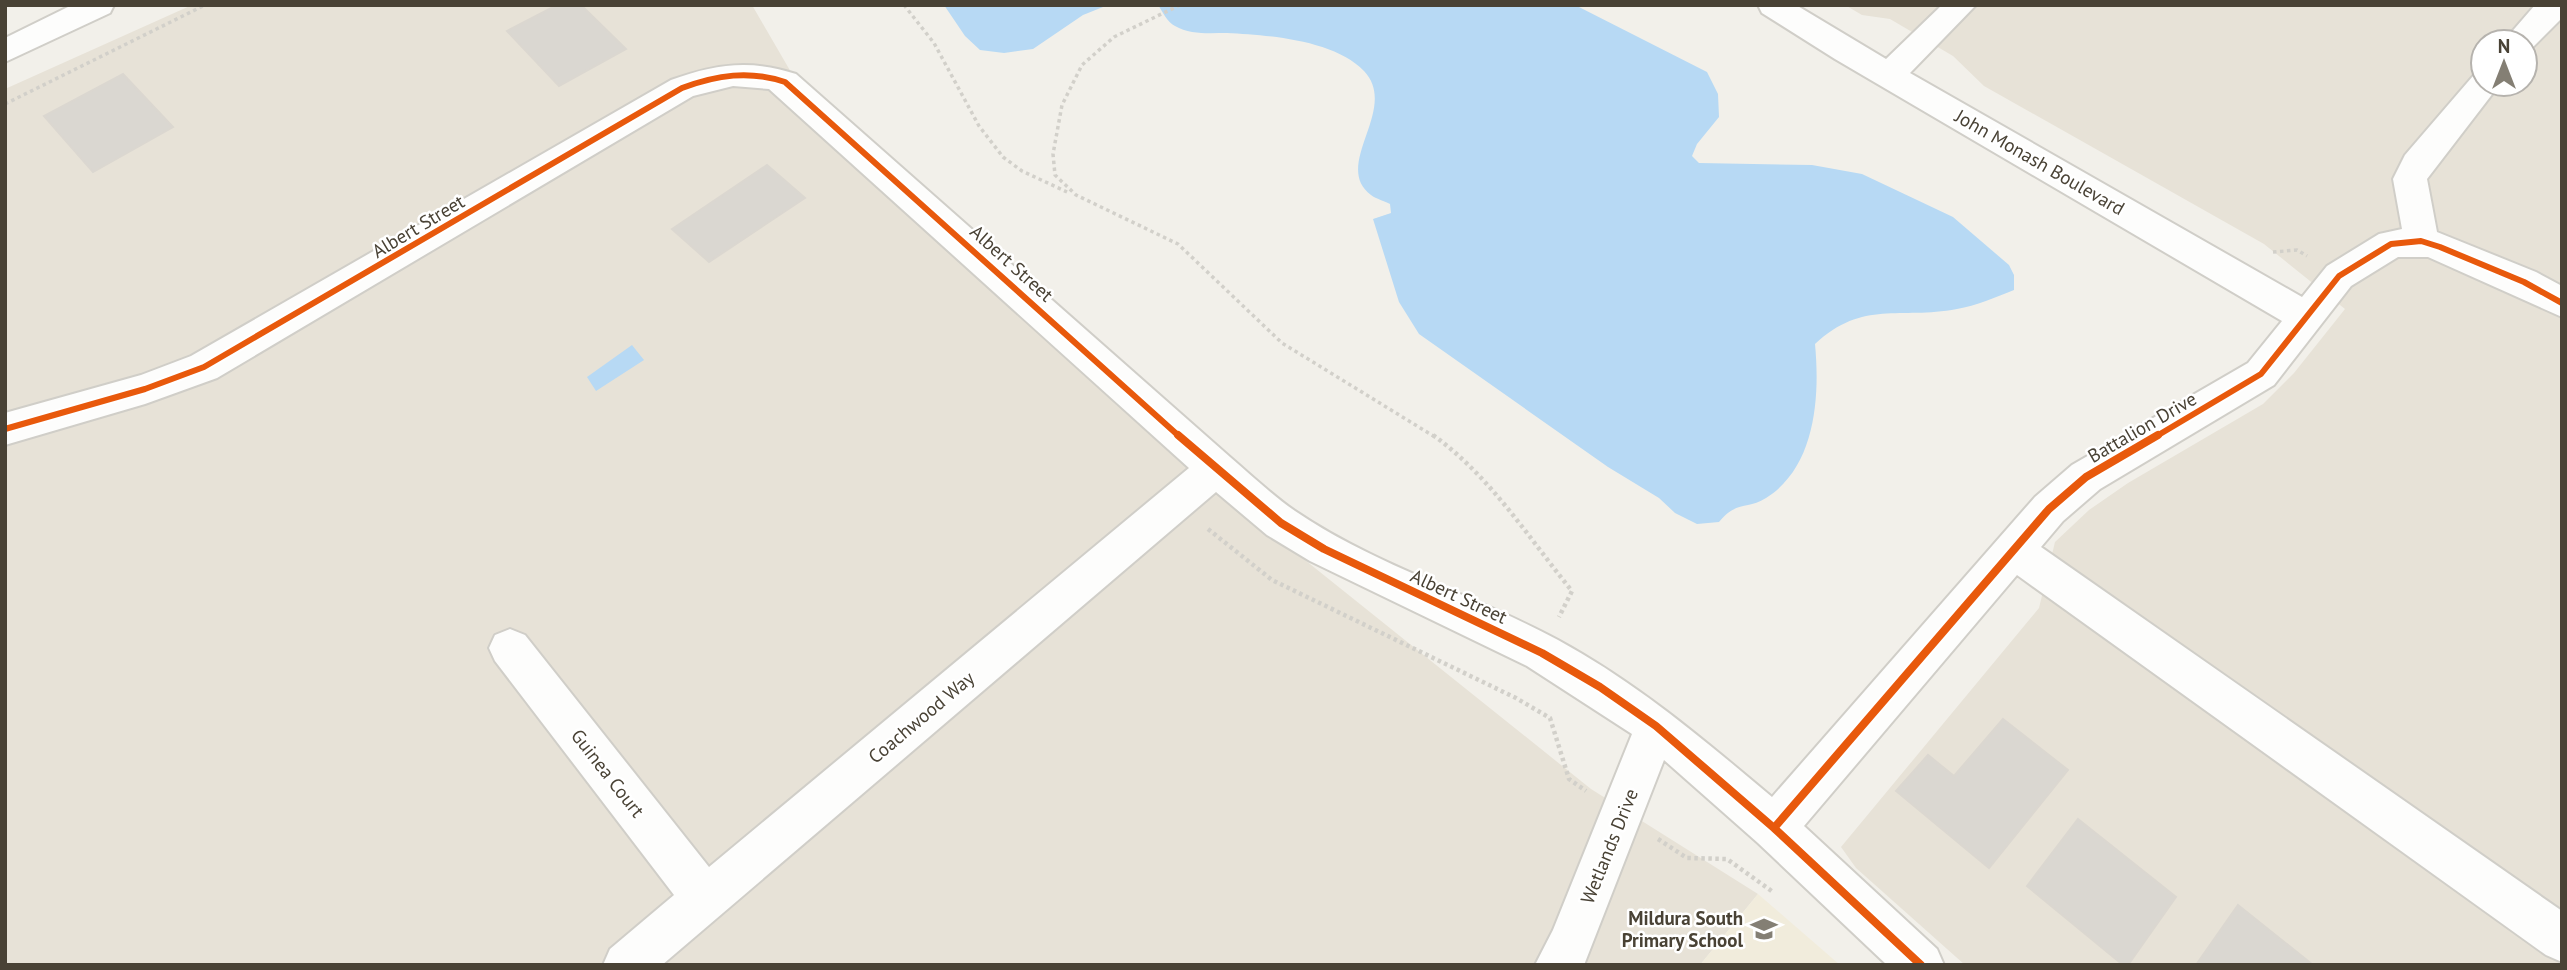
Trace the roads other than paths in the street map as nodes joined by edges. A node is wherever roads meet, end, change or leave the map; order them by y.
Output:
1 (99, 5) edge
2 (1773, 5) edge
3 (1961, 5) edge
4 (2562, 6) edge
5 (2532, 28) edge
6 (5, 51) edge
7 (1889, 75) junction
8 (2472, 98) edge
9 (2419, 232) junction
10 (2562, 303) edge
11 (2308, 318) junction
12 (5, 429) edge
13 (1216, 469) junction
14 (2012, 550) junction
15 (510, 648) dead end
16 (1656, 726) junction
17 (1774, 828) junction
18 (705, 898) junction
19 (2562, 939) edge
20 (626, 965) edge
21 (1559, 965) edge
22 (1921, 965) edge

1 - 6 street
2 - 7 street, John Monash Boulevard
3 - 7 street
4 - 5 street
7 - 11 street, John Monash Boulevard
8 - 9 street
9 - 10 street
9 - 11 street, Battalion Drive
11 - 14 street, Battalion Drive
12 - 13 street, Albert Street
13 - 16 street, Albert Street
13 - 18 street, Coachwood Way
14 - 17 street, Battalion Drive
14 - 19 street
15 - 18 street, Guinea Court
16 - 17 street, Albert Street
16 - 21 street, Wetlands Drive
17 - 22 street, Albert Street
18 - 20 street, Coachwood Way

